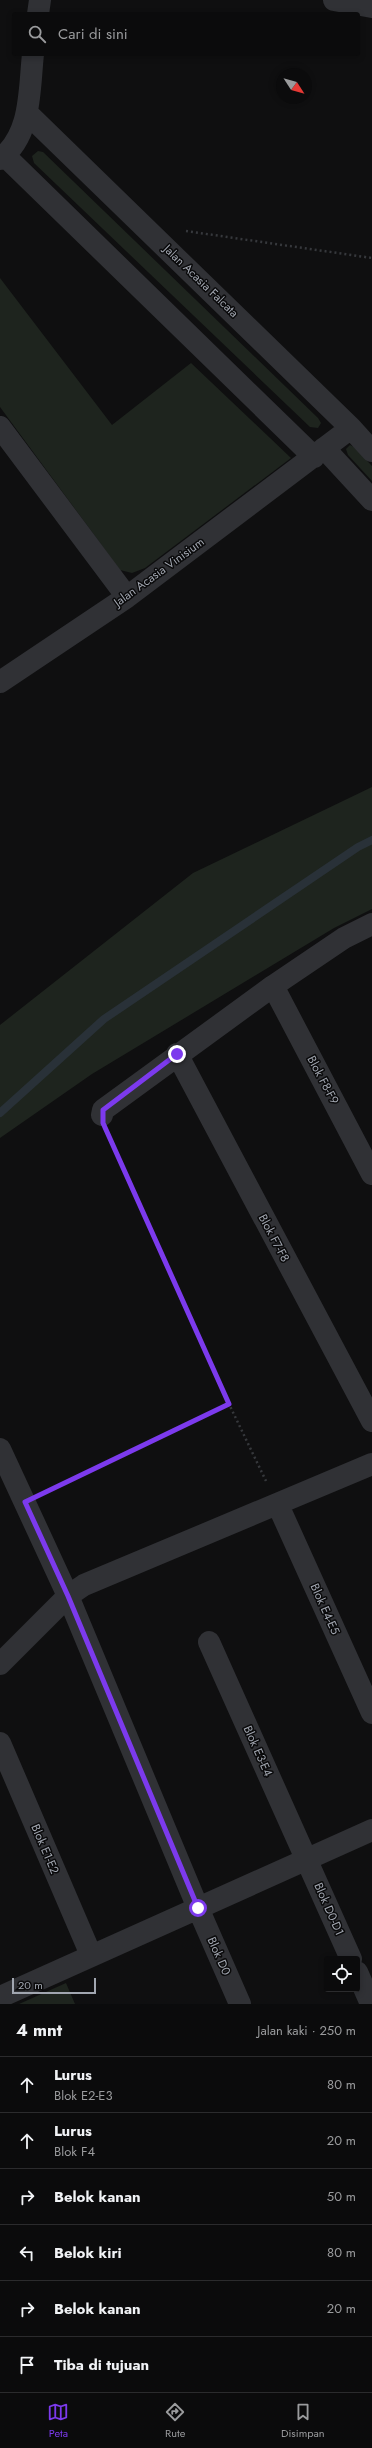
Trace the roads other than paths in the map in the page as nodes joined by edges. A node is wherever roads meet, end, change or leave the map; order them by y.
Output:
1 (40, 0) edge
2 (334, 0) edge
3 (372, 7) edge
4 (38, 12) edge
5 (33, 56) edge
6 (26, 113) junction
7 (2, 157) edge
8 (0, 427) edge
9 (351, 428) junction
10 (372, 451) edge
11 (319, 452) junction
12 (372, 500) edge
13 (127, 597) junction
14 (0, 682) edge
15 (372, 924) edge
16 (273, 986) junction
17 (177, 1054) junction
18 (102, 1116) road end
19 (372, 1174) edge
20 (372, 1421) edge
21 (0, 1449) edge
22 (372, 1464) edge
23 (278, 1505) junction
24 (68, 1596) junction
25 (209, 1642) dead end
26 (0, 1664) edge
27 (372, 1713) edge
28 (0, 1743) edge
29 (372, 1830) edge
30 (307, 1859) junction
31 (198, 1908) junction
32 (91, 1956) junction
33 (350, 1956) edge
34 (360, 1979) edge
35 (0, 1997) edge
36 (240, 2004) edge
37 (371, 2004) edge

1 - 4 street
2 - 3 street
5 - 6 street
6 - 7 street
6 - 9 street, Jalan Acasia Falcata
7 - 11 street
8 - 13 street
9 - 10 street, Jalan Acasia Falcata
9 - 11 street, Jalan Acasia Vinisium
11 - 12 street
11 - 13 street, Jalan Acasia Vinisium
13 - 14 street, Jalan Acasia Vinisium
15 - 16 street
16 - 17 street
16 - 19 street, Blok F8-F9
17 - 18 street
17 - 20 street, Blok F7-F8
21 - 24 street, Blok D0
22 - 23 street
23 - 24 street
23 - 27 street, Blok E4-E5
24 - 26 street
24 - 31 street, Blok D0
25 - 30 street, Blok E3-E4
28 - 32 street, Blok E1-E2
29 - 30 street
30 - 31 street
30 - 33 street, Blok D0-D1
31 - 32 street
31 - 36 street, Blok D0
32 - 35 street
34 - 37 street

